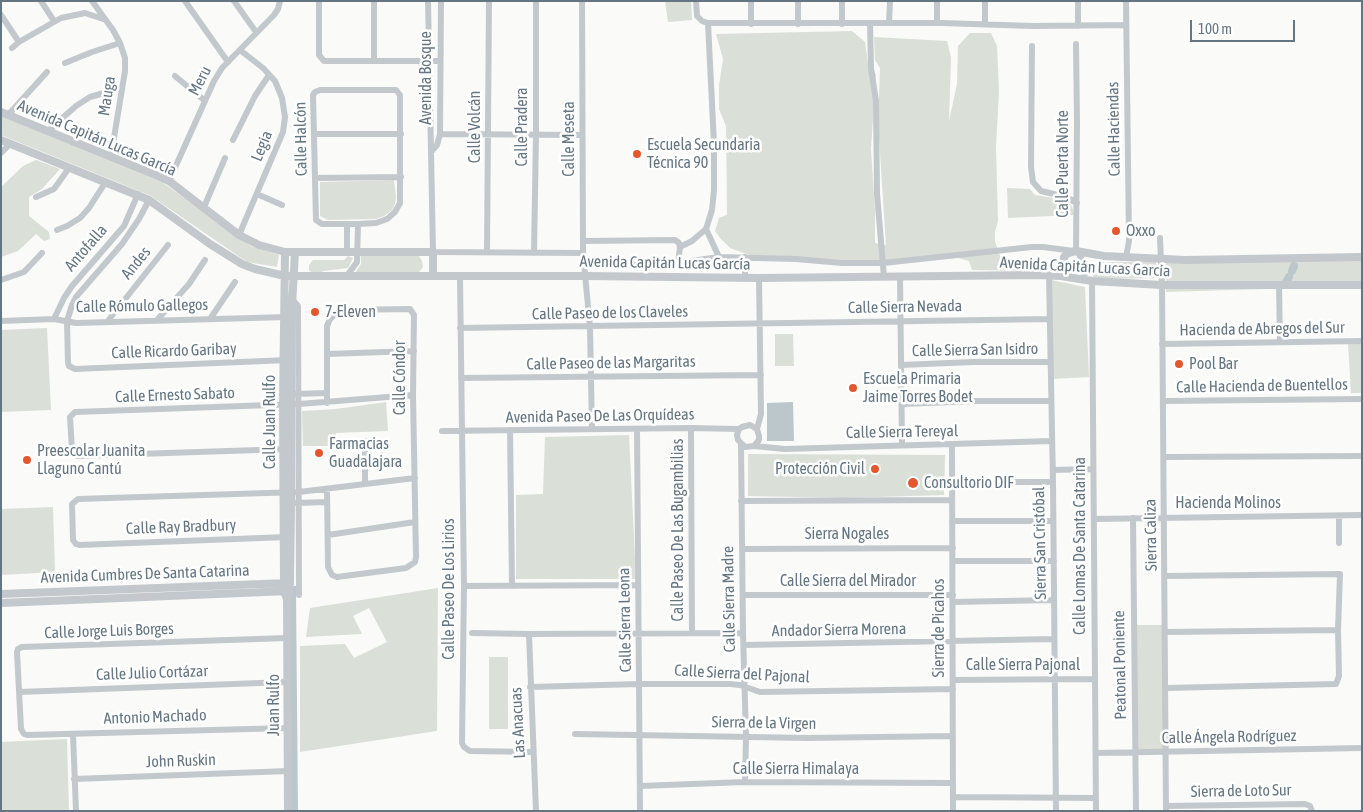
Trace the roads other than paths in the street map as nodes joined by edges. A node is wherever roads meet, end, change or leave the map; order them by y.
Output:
1 (41, 1) edge
2 (92, 1) edge
3 (185, 1) edge
4 (234, 1) edge
5 (280, 1) edge
6 (319, 1) edge
7 (374, 1) edge
8 (428, 1) edge
9 (440, 1) edge
10 (489, 1) edge
11 (536, 1) edge
12 (582, 1) edge
13 (696, 1) edge
14 (751, 1) edge
15 (798, 1) edge
16 (842, 1) edge
17 (890, 1) edge
18 (937, 1) edge
19 (985, 1) edge
20 (1078, 1) edge
21 (1126, 1) edge
22 (1, 15) edge
23 (104, 19) junction
24 (54, 21) junction
25 (870, 23) junction
26 (890, 23) junction
27 (937, 23) junction
28 (708, 24) junction
29 (751, 24) junction
30 (798, 24) junction
31 (842, 24) junction
32 (985, 24) junction
33 (1126, 25) junction
34 (1078, 26) junction
35 (256, 32) junction
36 (19, 42) junction
37 (120, 44) junction
38 (1076, 44) dead end
39 (1032, 46) dead end
40 (12, 48) dead end
41 (240, 50) junction
42 (374, 61) junction
43 (429, 61) junction
44 (440, 61) junction
45 (228, 62) junction
46 (65, 63) dead end
47 (47, 72) dead end
48 (270, 75) junction
49 (175, 76) dead end
50 (122, 88) junction
51 (205, 101) junction
52 (4, 114) edge
53 (48, 131) junction
54 (314, 134) junction
55 (401, 134) junction
56 (440, 134) junction
57 (489, 134) junction
58 (536, 134) junction
59 (582, 134) junction
60 (1, 140) edge
61 (233, 140) dead end
62 (10, 144) junction
63 (431, 152) junction
64 (1, 153) edge
65 (111, 156) junction
66 (225, 158) dead end
67 (69, 168) junction
68 (401, 177) junction
69 (315, 178) junction
70 (169, 181) junction
71 (105, 183) junction
72 (138, 194) junction
73 (257, 194) junction
74 (36, 197) dead end
75 (150, 200) junction
76 (1077, 203) junction
77 (282, 204) dead end
78 (204, 207) junction
79 (347, 224) junction
80 (358, 224) junction
81 (706, 229) junction
82 (57, 230) dead end
83 (239, 235) junction
84 (1160, 238) dead end
85 (583, 241) junction
86 (168, 245) dead end
87 (680, 247) junction
88 (347, 251) junction
89 (358, 251) junction
90 (1076, 251) junction
91 (286, 252) junction
92 (295, 252) junction
93 (433, 252) junction
94 (487, 252) junction
95 (42, 253) dead end
96 (534, 253) junction
97 (583, 253) junction
98 (720, 257) junction
99 (746, 257) junction
100 (1126, 257) junction
101 (1362, 257) edge
102 (1160, 258) junction
103 (205, 260) dead end
104 (678, 263) junction
105 (883, 263) junction
106 (583, 265) junction
107 (1049, 275) junction
108 (285, 276) junction
109 (433, 276) junction
110 (585, 276) junction
111 (884, 276) junction
112 (1060, 276) junction
113 (294, 277) junction
114 (346, 277) junction
115 (460, 277) junction
116 (900, 277) junction
117 (746, 278) junction
118 (759, 278) junction
119 (1, 280) edge
120 (1082, 280) junction
121 (1092, 281) junction
122 (235, 282) dead end
123 (1162, 285) junction
124 (1362, 285) edge
125 (1280, 286) junction
126 (288, 298) junction
127 (288, 317) junction
128 (54, 319) junction
129 (210, 319) junction
130 (1050, 319) junction
131 (157, 320) junction
132 (1, 321) edge
133 (67, 321) junction
134 (106, 322) junction
135 (901, 322) junction
136 (760, 325) junction
137 (590, 326) junction
138 (460, 328) junction
139 (1362, 341) edge
140 (1280, 342) junction
141 (1162, 344) junction
142 (414, 351) junction
143 (327, 354) junction
144 (288, 360) junction
145 (1050, 362) junction
146 (901, 365) junction
147 (761, 376) junction
148 (591, 377) junction
149 (461, 378) junction
150 (326, 393) junction
151 (291, 394) junction
152 (413, 395) junction
153 (1362, 398) edge
154 (1050, 401) junction
155 (1163, 401) junction
156 (327, 403) junction
157 (902, 404) junction
158 (291, 405) junction
159 (691, 428) junction
160 (637, 429) junction
161 (740, 429) junction
162 (756, 429) junction
163 (510, 430) junction
164 (592, 430) junction
165 (442, 431) dead end
166 (461, 431) junction
167 (365, 440) dead end
168 (1052, 441) junction
169 (952, 444) junction
170 (741, 445) junction
171 (902, 445) junction
172 (754, 446) junction
173 (288, 449) junction
174 (1362, 456) edge
175 (1164, 458) junction
176 (1093, 469) junction
177 (1053, 470) junction
178 (415, 478) junction
179 (952, 482) junction
180 (1053, 482) junction
181 (365, 484) junction
182 (327, 489) junction
183 (292, 492) junction
184 (952, 500) junction
185 (741, 501) junction
186 (327, 502) junction
187 (292, 503) junction
188 (1362, 515) edge
189 (1339, 516) junction
190 (1164, 517) junction
191 (1133, 518) junction
192 (1094, 519) junction
193 (952, 521) junction
194 (1053, 521) junction
195 (415, 522) junction
196 (328, 535) junction
197 (288, 537) junction
198 (1340, 543) dead end
199 (953, 548) junction
200 (742, 549) junction
201 (952, 561) junction
202 (1054, 561) junction
203 (1166, 576) junction
204 (638, 585) junction
205 (464, 586) junction
206 (512, 586) junction
207 (287, 589) junction
208 (1, 594) edge
209 (300, 595) dead end
210 (743, 596) junction
211 (953, 598) junction
212 (1054, 600) junction
213 (1, 603) edge
214 (1338, 630) junction
215 (472, 632) dead end
216 (1166, 632) junction
217 (692, 633) junction
218 (743, 633) junction
219 (529, 634) junction
220 (639, 634) junction
221 (287, 638) junction
222 (1054, 639) junction
223 (953, 641) junction
224 (744, 645) junction
225 (1094, 679) junction
226 (953, 680) junction
227 (1055, 680) junction
228 (287, 682) junction
229 (639, 684) junction
230 (530, 687) junction
231 (745, 687) junction
232 (1166, 688) junction
233 (953, 689) junction
234 (18, 692) junction
235 (287, 728) junction
236 (24, 734) joint
237 (73, 734) junction
238 (575, 734) dead end
239 (640, 735) junction
240 (746, 736) junction
241 (952, 736) junction
242 (1362, 748) edge
243 (533, 752) junction
244 (1096, 753) junction
245 (1135, 753) junction
246 (1166, 753) junction
247 (288, 771) junction
248 (74, 778) junction
249 (744, 782) junction
250 (952, 783) junction
251 (640, 786) junction
252 (953, 798) junction
253 (1056, 798) junction
254 (1096, 798) junction
255 (1166, 808) edge
256 (76, 811) edge
257 (288, 811) edge
258 (536, 811) edge
259 (640, 811) edge
260 (953, 811) edge
261 (1056, 811) edge
262 (1096, 811) edge
263 (1136, 811) edge
264 (1312, 811) edge

1 - 24 street
2 - 23 street
3 - 45 street
4 - 35 street
5 - 35 street, Meru
6 - 42 street
7 - 42 street
8 - 43 street, Avenida Bosque
9 - 44 street, Avenida Bosque
10 - 57 street, Calle Volcán
11 - 58 street, Calle Pradera
12 - 59 street, Calle Meseta
13 - 28 street
14 - 29 street
15 - 30 street
16 - 31 street
17 - 26 street
18 - 27 street
19 - 32 street
20 - 34 street
21 - 33 street, Calle Haciendas
22 - 36 street
23 - 24 street
23 - 37 street
24 - 36 street
25 - 26 street
25 - 31 street
25 - 105 street
26 - 27 street
27 - 32 street
28 - 29 street
28 - 81 street
29 - 30 street
30 - 31 street
32 - 34 street
33 - 34 street
33 - 100 street, Calle Haciendas
35 - 41 street, Meru
36 - 40 street
37 - 46 street
37 - 50 street, Mauga
38 - 76 street, Calle Puerta Norte
39 - 76 street
41 - 45 street, Meru
41 - 48 street, Legia
42 - 43 street
43 - 44 street
43 - 63 street, Avenida Bosque
44 - 56 street, Avenida Bosque
45 - 51 street, Meru
47 - 52 street
48 - 61 street
48 - 73 street, Legia
49 - 51 street
50 - 53 street
50 - 65 street, Mauga
51 - 70 street, Meru
52 - 53 street, Avenida Capitán Lucas García
53 - 65 street, Avenida Capitán Lucas García
54 - 55 street
54 - 55 street, Calle Halcón
54 - 69 street, Calle Halcón
55 - 68 street, Calle Halcón
56 - 57 street
56 - 63 street, Avenida Bosque
57 - 58 street
57 - 94 street, Calle Volcán
58 - 59 street
58 - 96 street, Calle Pradera
59 - 85 street, Calle Meseta
60 - 62 street, Avenida Capitán Lucas García
62 - 64 street
62 - 67 street, Avenida Capitán Lucas García
63 - 93 street, Avenida Bosque
65 - 70 street, Avenida Capitán Lucas García
66 - 78 street
67 - 71 street, Avenida Capitán Lucas García
67 - 74 street
68 - 69 street
68 - 80 street, Calle Halcón
69 - 79 street, Calle Halcón
70 - 78 street, Avenida Capitán Lucas García
71 - 72 street, Avenida Capitán Lucas García
71 - 82 street
72 - 75 street, Avenida Capitán Lucas García
72 - 128 street, Antofalla
73 - 77 street
73 - 83 street, Legia
75 - 108 street, Avenida Capitán Lucas García
75 - 133 street, Antofalla
76 - 90 street, Calle Puerta Norte
78 - 83 street, Avenida Capitán Lucas García
79 - 80 street, Calle Halcón
79 - 88 street
80 - 89 street
81 - 87 street
81 - 98 street
83 - 91 street, Avenida Capitán Lucas García
84 - 102 street, Sierra Caliza
85 - 87 street
85 - 97 street, Calle Meseta
86 - 134 street, Andes
87 - 104 street
88 - 89 street, Avenida Capitán Lucas García
88 - 92 street, Avenida Capitán Lucas García
89 - 93 street, Avenida Capitán Lucas García
89 - 114 street
90 - 100 street, Avenida Capitán Lucas García
90 - 105 street
90 - 112 street
90 - 120 street, Calle Puerta Norte
91 - 92 street, Avenida Capitán Lucas García
91 - 108 street, Calle Juan Rulfo
92 - 113 street, Calle Juan Rulfo
93 - 94 street
93 - 109 street, Avenida Bosque
94 - 96 street
95 - 119 street
96 - 97 street
97 - 106 street, Calle Meseta
98 - 99 street
98 - 104 street
99 - 105 street
99 - 117 street
100 - 102 street, Avenida Capitán Lucas García
101 - 102 street, Avenida Capitán Lucas García
102 - 123 street, Sierra Caliza
103 - 131 street
104 - 106 street
105 - 111 street
106 - 110 street, Calle Meseta
107 - 112 street, Avenida Capitán Lucas García
107 - 116 street, Avenida Capitán Lucas García
107 - 130 street, Sierra San Cristóbal
108 - 113 street, Avenida Capitán Lucas García
108 - 126 street, Calle Juan Rulfo
109 - 114 street, Avenida Capitán Lucas García
109 - 115 street, Avenida Capitán Lucas García
110 - 115 street, Avenida Capitán Lucas García
110 - 117 street, Avenida Capitán Lucas García
110 - 137 street, Calle Meseta
111 - 116 street, Avenida Capitán Lucas García
111 - 118 street, Avenida Capitán Lucas García
112 - 120 street, Avenida Capitán Lucas García
113 - 114 street, Avenida Capitán Lucas García
113 - 126 street, Calle Juan Rulfo
115 - 138 street
116 - 135 street
117 - 118 street, Avenida Capitán Lucas García
118 - 136 street
120 - 121 street, Avenida Capitán Lucas García
121 - 123 street, Avenida Capitán Lucas García
121 - 176 street, Calle Lomas De Santa Catarina
122 - 129 street
123 - 125 street, Avenida Capitán Lucas García
123 - 141 street, Sierra Caliza
124 - 125 street, Avenida Capitán Lucas García
125 - 140 street
126 - 127 street, Calle Juan Rulfo
126 - 151 street, Calle Juan Rulfo
127 - 129 street, Calle Rómulo Gallegos
127 - 144 street, Calle Juan Rulfo
128 - 132 street, Calle Rómulo Gallegos
128 - 133 street, Calle Rómulo Gallegos
129 - 131 street, Calle Rómulo Gallegos
130 - 135 street, Calle Sierra Nevada
130 - 145 street, Sierra San Cristóbal
131 - 134 street, Calle Rómulo Gallegos
133 - 134 street, Calle Rómulo Gallegos
133 - 144 street, Calle Ricardo Garibay
135 - 136 street, Calle Sierra Nevada
135 - 146 street
136 - 137 street, Calle Paseo de los Claveles
136 - 147 street
137 - 138 street, Calle Paseo de los Claveles
137 - 148 street, Calle Meseta
138 - 149 street
139 - 140 street, Hacienda de Abregos del Sur
140 - 141 street, Hacienda de Abregos del Sur
141 - 155 street, Sierra Caliza
142 - 143 street
142 - 143 street, Calle Cóndor
142 - 152 street, Calle Cóndor
143 - 150 street, Calle Cóndor
144 - 151 street, Calle Juan Rulfo
145 - 146 street, Calle Sierra San Isidro
145 - 154 street, Sierra San Cristóbal
146 - 157 street
147 - 148 street, Calle Paseo de las Margaritas
147 - 162 street
148 - 149 street, Calle Paseo de las Margaritas
148 - 164 street, Calle Meseta
149 - 166 street
150 - 151 street
150 - 156 street, Calle Cóndor
151 - 158 street, Calle Juan Rulfo
151 - 158 street, Calle Juan Rulfo
152 - 156 street, Calle Ernesto Sabato
152 - 178 street, Calle Cóndor
153 - 155 street, Calle Hacienda de Buentellos
154 - 157 street
154 - 168 street, Sierra San Cristóbal
155 - 175 street, Sierra Caliza
156 - 158 street, Calle Ernesto Sabato
157 - 171 street
158 - 173 street, Calle Juan Rulfo
158 - 173 street, Calle Ernesto Sabato
158 - 183 street, Calle Juan Rulfo
159 - 160 street, Avenida Paseo De Las Orquídeas
159 - 161 street, Avenida Paseo De Las Orquídeas
159 - 217 street, Calle Paseo De Las Bugambilias
160 - 164 street, Avenida Paseo De Las Orquídeas
160 - 204 street, Calle Sierra Leona
161 - 162 street
161 - 170 street, Calle Sierra Madre
162 - 172 street
163 - 164 street, Avenida Paseo De Las Orquídeas
163 - 166 street, Avenida Paseo De Las Orquídeas
163 - 206 street
165 - 166 street, Avenida Paseo De Las Orquídeas
166 - 205 street, Calle Paseo De Los Lirios
167 - 181 street
168 - 169 street, Calle Sierra Tereyal
168 - 177 street, Sierra San Cristóbal
169 - 171 street, Calle Sierra Tereyal
169 - 179 street, Sierra de Picahos
170 - 172 street
170 - 185 street, Calle Sierra Madre
171 - 172 street, Calle Sierra Tereyal
173 - 183 street, Calle Juan Rulfo
174 - 175 street
175 - 190 street, Sierra Caliza
176 - 177 street
176 - 192 street, Calle Lomas De Santa Catarina
177 - 180 street, Sierra San Cristóbal
178 - 181 street
178 - 195 street, Calle Cóndor
179 - 180 street
179 - 184 street, Sierra de Picahos
180 - 194 street, Sierra San Cristóbal
181 - 182 street
182 - 183 street
182 - 186 street, Calle Cóndor
183 - 187 street, Calle Juan Rulfo
183 - 187 street, Calle Juan Rulfo
183 - 197 street, Calle Ray Bradbury
184 - 185 street
184 - 193 street, Sierra de Picahos
185 - 200 street, Calle Sierra Madre
186 - 187 street
186 - 196 street, Calle Cóndor
187 - 197 street, Calle Juan Rulfo
187 - 209 street, Calle Juan Rulfo
188 - 189 street, Hacienda Molinos
189 - 190 street, Hacienda Molinos
189 - 198 street
190 - 191 street, Hacienda Molinos
190 - 203 street, Sierra Caliza
191 - 192 street, Hacienda Molinos
191 - 245 street, Peatonal Poniente
192 - 225 street, Calle Lomas De Santa Catarina
193 - 194 street
193 - 199 street, Sierra de Picahos
194 - 202 street, Sierra San Cristóbal
195 - 196 street
195 - 196 street, Calle Cóndor
197 - 207 street, Calle Juan Rulfo
199 - 200 street, Sierra Nogales
199 - 201 street, Sierra de Picahos
200 - 210 street, Calle Sierra Madre
201 - 202 street
201 - 211 street, Sierra de Picahos
202 - 212 street, Sierra San Cristóbal
203 - 214 street
203 - 216 street, Sierra Caliza
204 - 206 street
204 - 220 street, Calle Sierra Leona
205 - 206 street
205 - 243 street, Calle Paseo De Los Lirios
207 - 208 street, Avenida Cumbres De Santa Catarina
207 - 213 street, Avenida Cumbres De Santa Catarina
207 - 221 street, Juan Rulfo
210 - 211 street, Calle Sierra del Mirador
210 - 218 street, Calle Sierra Madre
211 - 212 street, Calle Sierra del Mirador
211 - 223 street, Sierra de Picahos
212 - 222 street, Sierra San Cristóbal
214 - 216 street
214 - 232 street
215 - 219 street
216 - 232 street, Sierra Caliza
217 - 218 street
217 - 220 street
218 - 224 street, Calle Sierra Madre
219 - 220 street
219 - 230 street, Las Anacuas
220 - 229 street, Calle Sierra Leona
221 - 228 street, Juan Rulfo
221 - 234 street, Calle Jorge Luis Borges
222 - 223 street, Andador Sierra Morena
222 - 227 street, Sierra San Cristóbal
223 - 224 street, Andador Sierra Morena
223 - 226 street, Sierra de Picahos
224 - 231 street, Calle Sierra Madre
225 - 227 street, Calle Sierra Pajonal
225 - 244 street, Calle Lomas De Santa Catarina
226 - 227 street, Calle Sierra Pajonal
226 - 233 street, Sierra de Picahos
227 - 253 street, Sierra San Cristóbal
228 - 234 street, Calle Julio Cortázar
228 - 235 street, Juan Rulfo
229 - 230 street, Calle Sierra del Pajonal
229 - 231 street, Calle Sierra del Pajonal
229 - 239 street, Calle Sierra Leona
230 - 243 street, Las Anacuas
231 - 233 street, Calle Sierra del Pajonal
231 - 240 street, Calle Sierra Madre
232 - 246 street, Sierra Caliza
233 - 241 street, Sierra de Picahos
234 - 236 street, Calle Jorge Luis Borges
235 - 237 street, Antonio Machado
235 - 247 street, Juan Rulfo
236 - 237 street, Antonio Machado
237 - 248 street
238 - 239 street, Sierra de la Virgen
239 - 240 street, Sierra de la Virgen
239 - 251 street, Calle Sierra Leona
240 - 241 street, Sierra de la Virgen
240 - 249 street, Calle Sierra Madre
241 - 250 street, Sierra de Picahos
242 - 246 street, Calle Ángela Rodríguez
243 - 258 street, Las Anacuas
244 - 245 street, Calle Ángela Rodríguez
244 - 254 street, Calle Lomas De Santa Catarina
245 - 246 street, Calle Ángela Rodríguez
245 - 263 street, Peatonal Poniente
246 - 255 street, Sierra Caliza
247 - 248 street, John Ruskin
247 - 257 street, Juan Rulfo
248 - 256 street
249 - 250 street, Calle Sierra Himalaya
249 - 251 street, Calle Sierra Himalaya
250 - 252 street, Sierra de Picahos
251 - 259 street, Calle Sierra Leona
252 - 253 street
252 - 260 street, Sierra de Picahos
253 - 254 street
253 - 261 street, Sierra San Cristóbal
254 - 262 street, Calle Lomas De Santa Catarina
255 - 264 street, Sierra de Loto Sur

